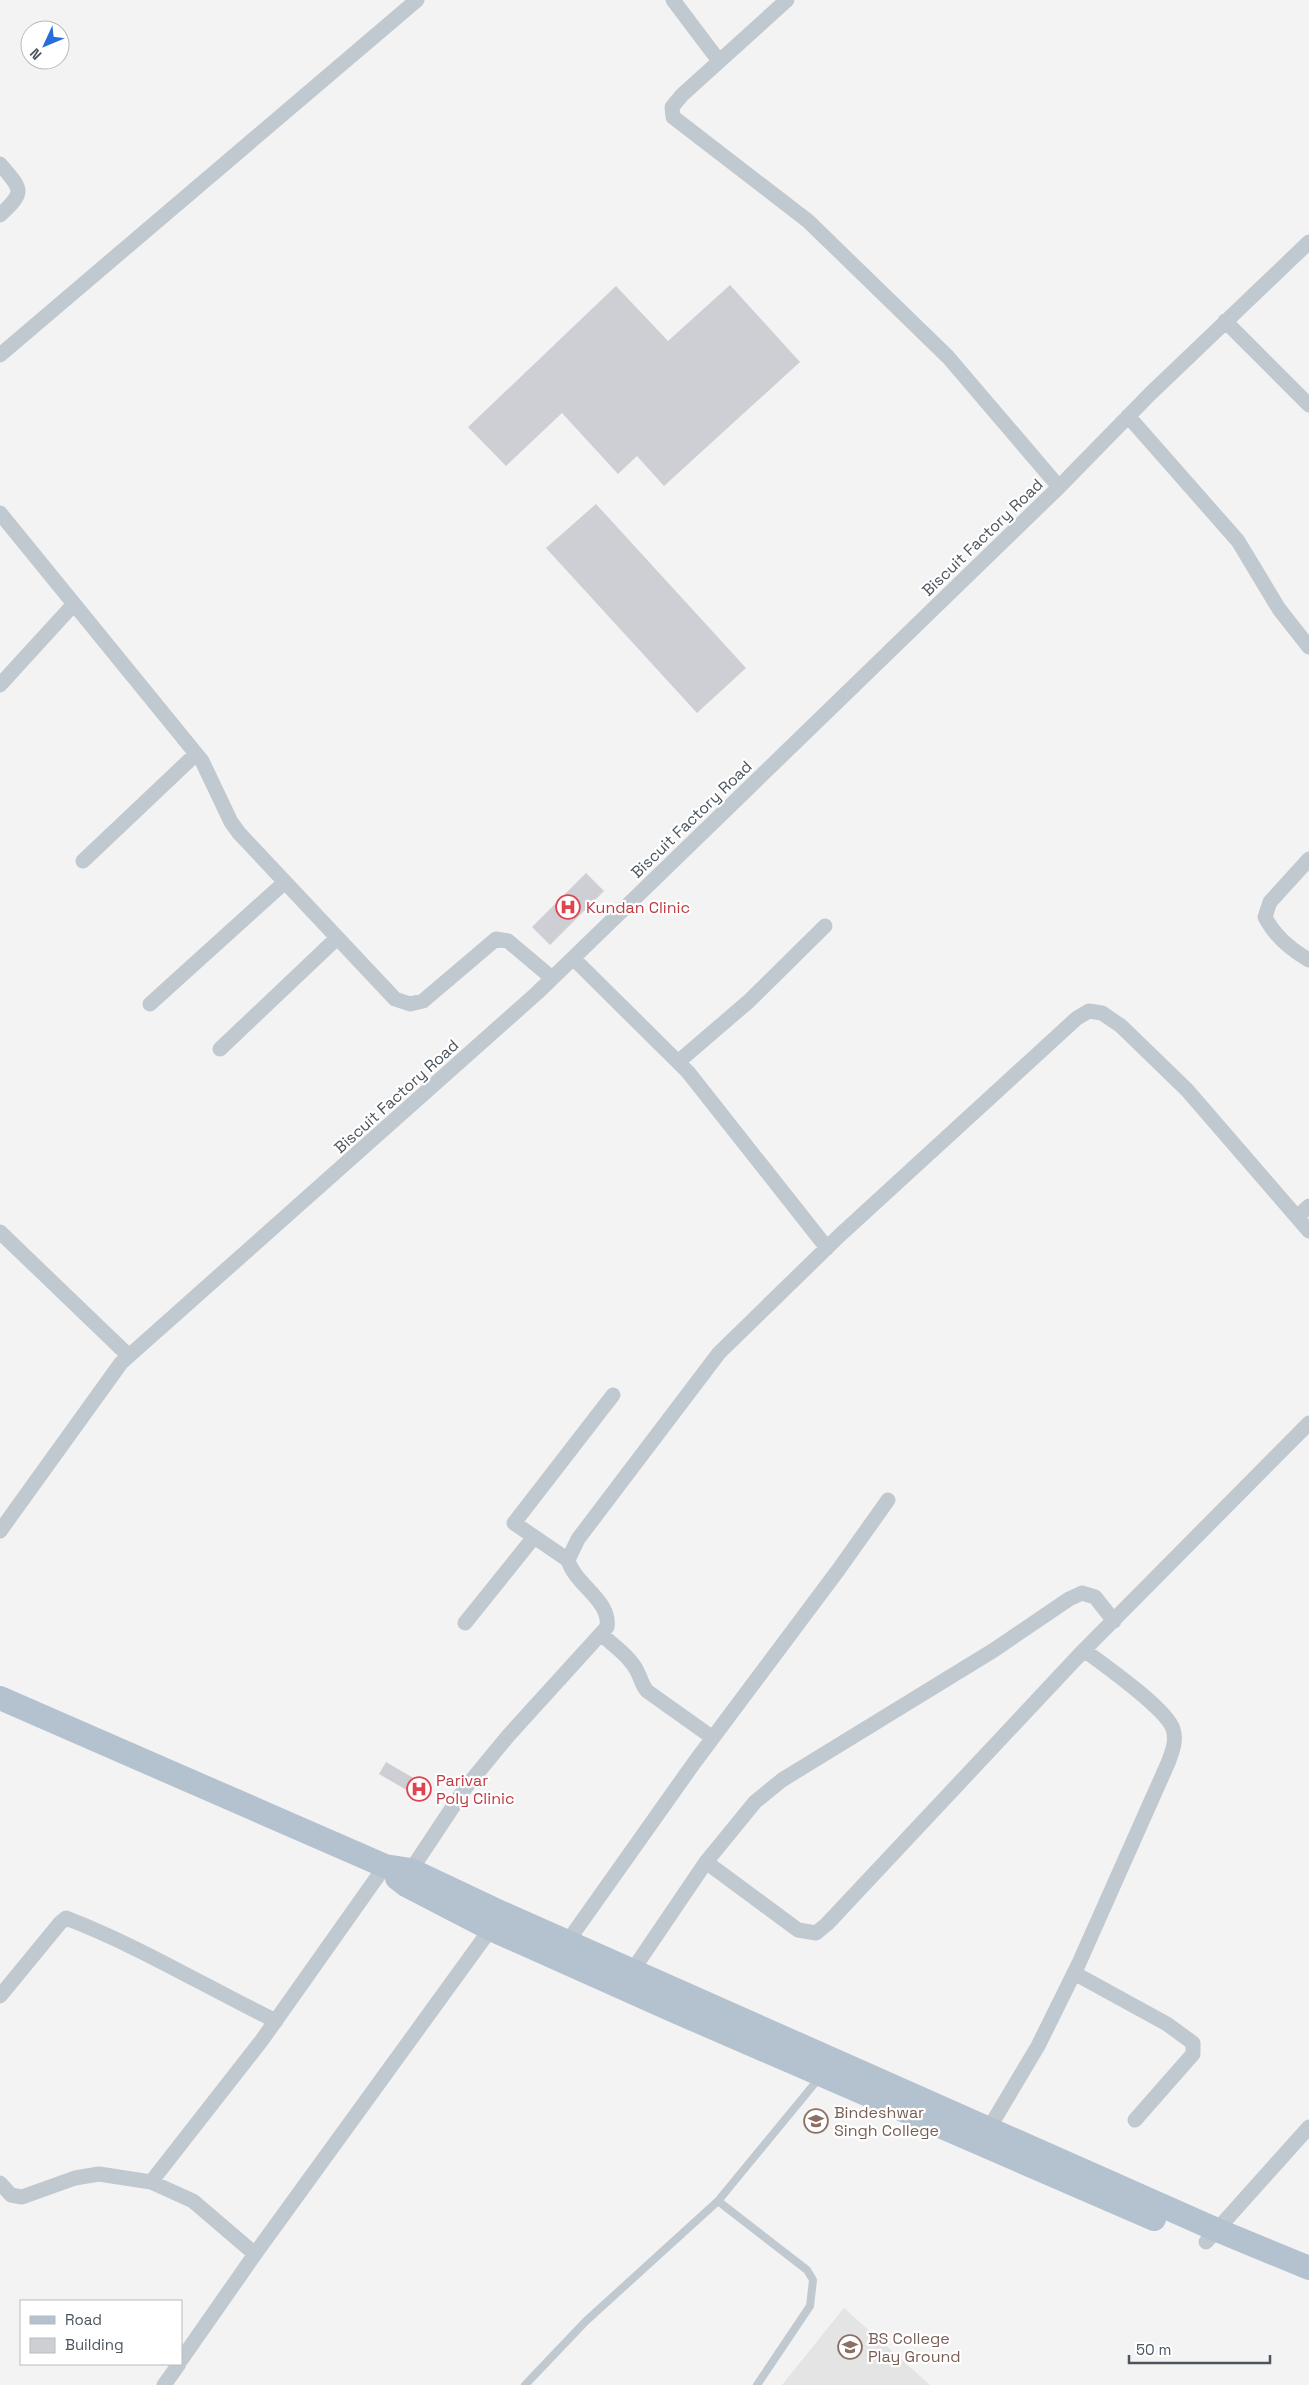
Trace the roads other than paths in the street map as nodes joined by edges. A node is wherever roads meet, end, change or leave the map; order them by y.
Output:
1 (417, 0) edge
2 (673, 0) edge
3 (787, 0) edge
4 (719, 61) junction
5 (0, 164) edge
6 (0, 215) edge
7 (1309, 242) edge
8 (1225, 321) junction
9 (0, 355) edge
10 (1309, 405) edge
11 (1128, 416) junction
12 (1059, 487) junction
13 (0, 513) edge
14 (73, 605) junction
15 (1309, 647) edge
16 (0, 685) edge
17 (196, 754) junction
18 (1309, 859) edge
19 (83, 861) dead end
20 (285, 882) junction
21 (825, 926) dead end
22 (338, 938) junction
23 (573, 958) junction
24 (1309, 960) edge
25 (552, 978) junction
26 (150, 1004) dead end
27 (220, 1049) dead end
28 (678, 1062) junction
29 (1309, 1206) edge
30 (1297, 1217) junction
31 (1309, 1231) edge
32 (0, 1232) edge
33 (827, 1248) junction
34 (129, 1356) junction
35 (613, 1395) dead end
36 (1309, 1423) edge
37 (888, 1500) dead end
38 (0, 1532) edge
39 (534, 1537) junction
40 (568, 1560) junction
41 (1114, 1621) junction
42 (465, 1623) dead end
43 (601, 1634) junction
44 (1084, 1650) junction
45 (0, 1698) edge
46 (713, 1738) junction
47 (706, 1862) junction
48 (385, 1866) junction
49 (408, 1878) junction
50 (497, 1921) junction
51 (562, 1950) junction
52 (1074, 1973) junction
53 (627, 1979) junction
54 (0, 1996) edge
55 (276, 2020) junction
56 (827, 2068) junction
57 (1135, 2120) dead end
58 (1309, 2127) edge
59 (984, 2136) junction
60 (151, 2182) junction
61 (0, 2184) edge
62 (718, 2201) junction
63 (1211, 2236) junction
64 (255, 2254) junction
65 (1309, 2268) edge
66 (1309, 2285) edge
67 (182, 2359) edge
68 (178, 2365) edge
69 (164, 2385) edge
70 (525, 2385) edge
71 (757, 2385) edge

1 - 9 street
2 - 4 street
3 - 4 street
4 - 12 street
5 - 6 street
7 - 8 street, Biscuit Factory Road
8 - 10 street
8 - 11 street, Biscuit Factory Road
11 - 12 street, Biscuit Factory Road
11 - 15 street
12 - 23 street, Biscuit Factory Road
13 - 14 street
14 - 16 street
14 - 17 street
17 - 19 street
17 - 20 street
18 - 24 street
20 - 22 street
20 - 26 street
21 - 28 street
22 - 25 street
22 - 27 street
23 - 25 street, Biscuit Factory Road
23 - 28 street
25 - 34 street, Biscuit Factory Road
28 - 33 street
29 - 30 street
30 - 31 street
30 - 33 street
32 - 34 street
33 - 40 street
34 - 38 street, Biscuit Factory Road
35 - 39 street
36 - 41 street
37 - 46 street
39 - 40 street
39 - 42 street
40 - 43 street
41 - 44 street
41 - 47 street
43 - 46 street
43 - 49 street
44 - 47 street
44 - 52 street
45 - 48 main road
46 - 51 street
47 - 53 street
48 - 49 main road
48 - 55 street
49 - 50 main road
50 - 51 main road
50 - 64 street
51 - 53 main road
52 - 57 street
52 - 59 street
53 - 56 main road
54 - 55 street
55 - 60 street
56 - 59 main road
56 - 62 lane
58 - 63 street
59 - 63 main road
60 - 61 street
60 - 64 street
62 - 70 lane
62 - 71 lane
63 - 65 main road
63 - 66 main road
64 - 67 street
68 - 69 street

